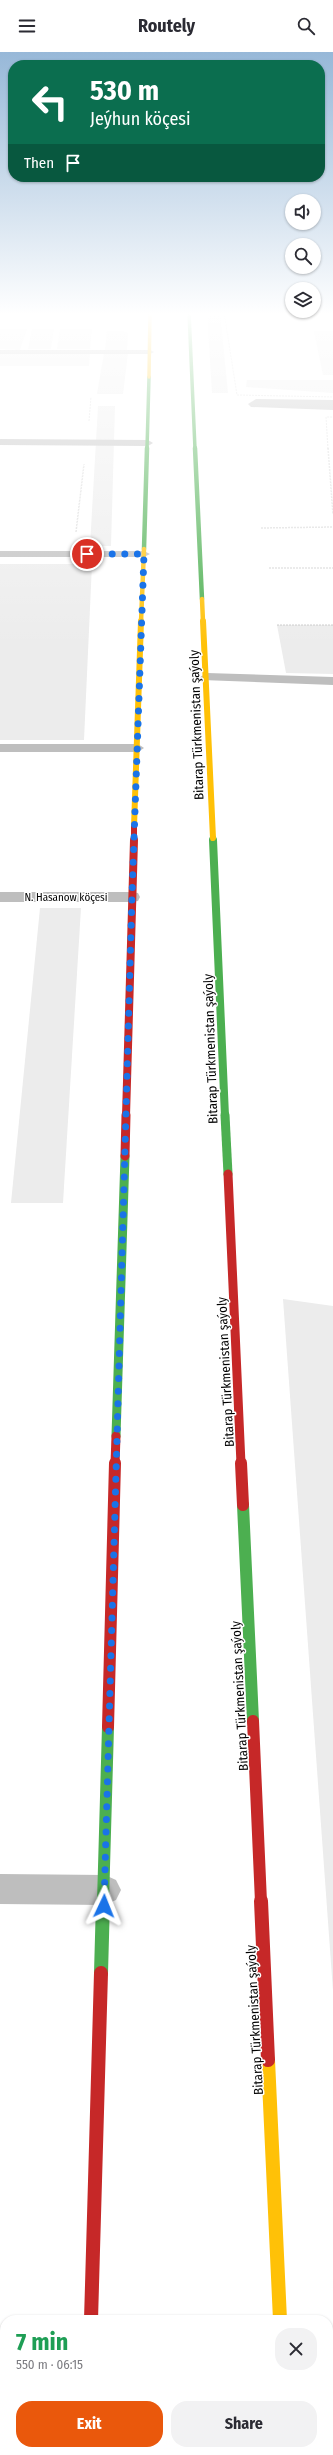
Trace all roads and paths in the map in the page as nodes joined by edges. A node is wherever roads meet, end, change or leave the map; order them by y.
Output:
1 (89, 424) edge
2 (149, 424) edge
3 (196, 424) edge
4 (327, 424) edge
5 (0, 442) edge
6 (87, 443) junction
7 (148, 443) junction
8 (333, 514) edge
9 (333, 527) edge
10 (261, 528) dead end
11 (76, 533) dead end
12 (0, 554) edge
13 (144, 554) junction
14 (269, 568) dead end
15 (333, 568) edge
16 (277, 625) dead end
17 (333, 625) edge
18 (207, 677) junction
19 (333, 681) edge
20 (0, 748) edge
21 (138, 748) junction
22 (132, 896) junction
23 (0, 897) edge
24 (0, 1889) edge
25 (105, 1890) junction
26 (91, 2315) edge
27 (280, 2315) edge

1 - 6 path
2 - 7 main road
3 - 18 main road, Bitarap Türkmenistan şaýoly
4 - 8 path
5 - 6 street
6 - 7 street
6 - 11 path
7 - 13 main road
9 - 10 path
12 - 13 street
13 - 21 main road
14 - 15 path
16 - 17 path
18 - 19 street
18 - 27 main road, Bitarap Türkmenistan şaýoly
20 - 21 lane
21 - 22 main road
22 - 23 street, N. Hasanow köçesi
22 - 25 main road
24 - 25 street
25 - 26 main road

